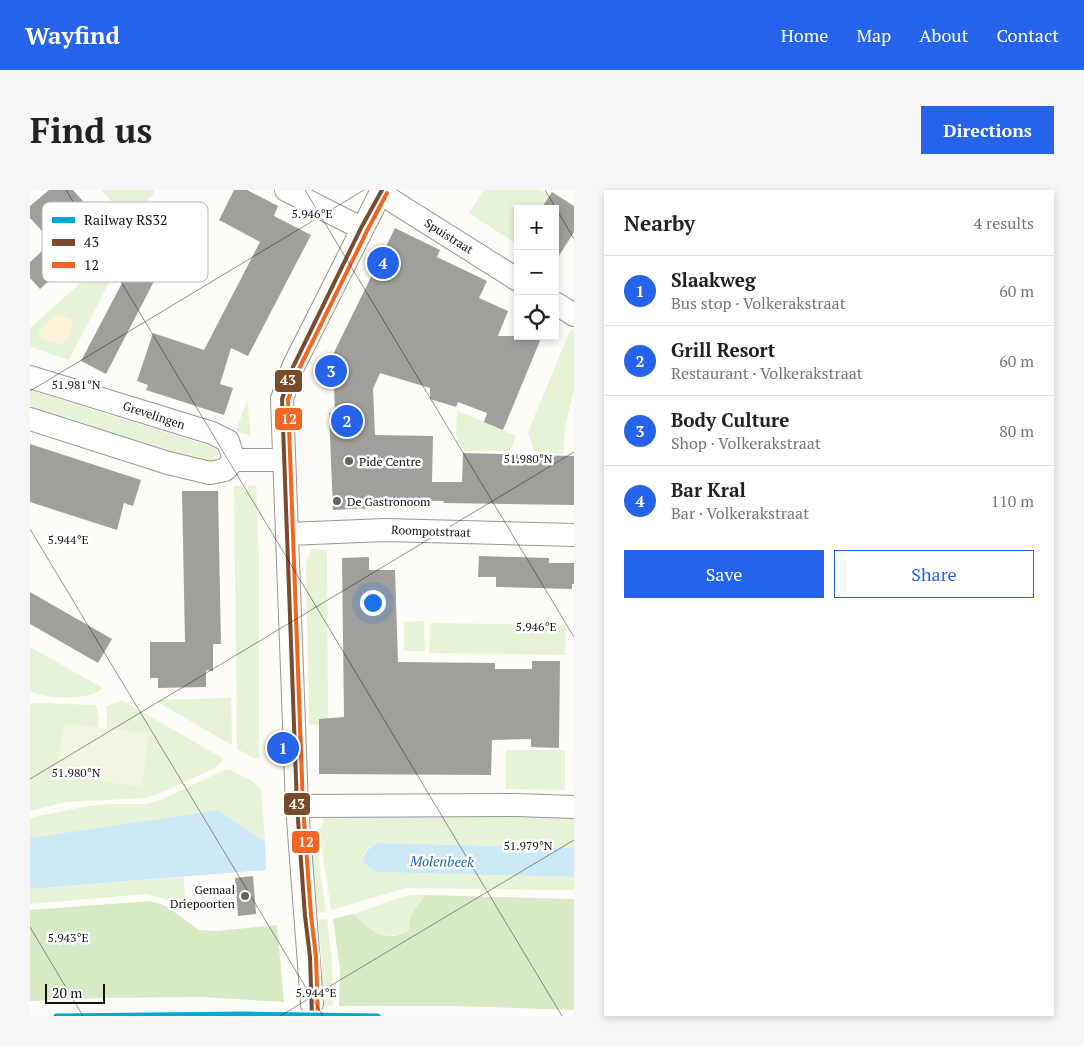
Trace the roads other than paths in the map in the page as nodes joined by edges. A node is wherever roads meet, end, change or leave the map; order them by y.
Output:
1 (286, 190) edge
2 (381, 191) edge
3 (361, 228) junction
4 (514, 277) edge
5 (559, 306) edge
6 (574, 315) edge
7 (30, 377) edge
8 (30, 419) edge
9 (234, 460) junction
10 (284, 460) junction
11 (288, 534) junction
12 (574, 535) edge
13 (297, 806) junction
14 (574, 807) edge
15 (312, 1004) dead end

1 - 3 street
2 - 3 street
2 - 4 street, Spuistraat
3 - 10 street
5 - 6 street
7 - 9 street, Grevelingen
8 - 9 street
9 - 10 street
10 - 11 street
11 - 12 street, Roompotstraat
11 - 13 street
13 - 14 street
13 - 15 street

